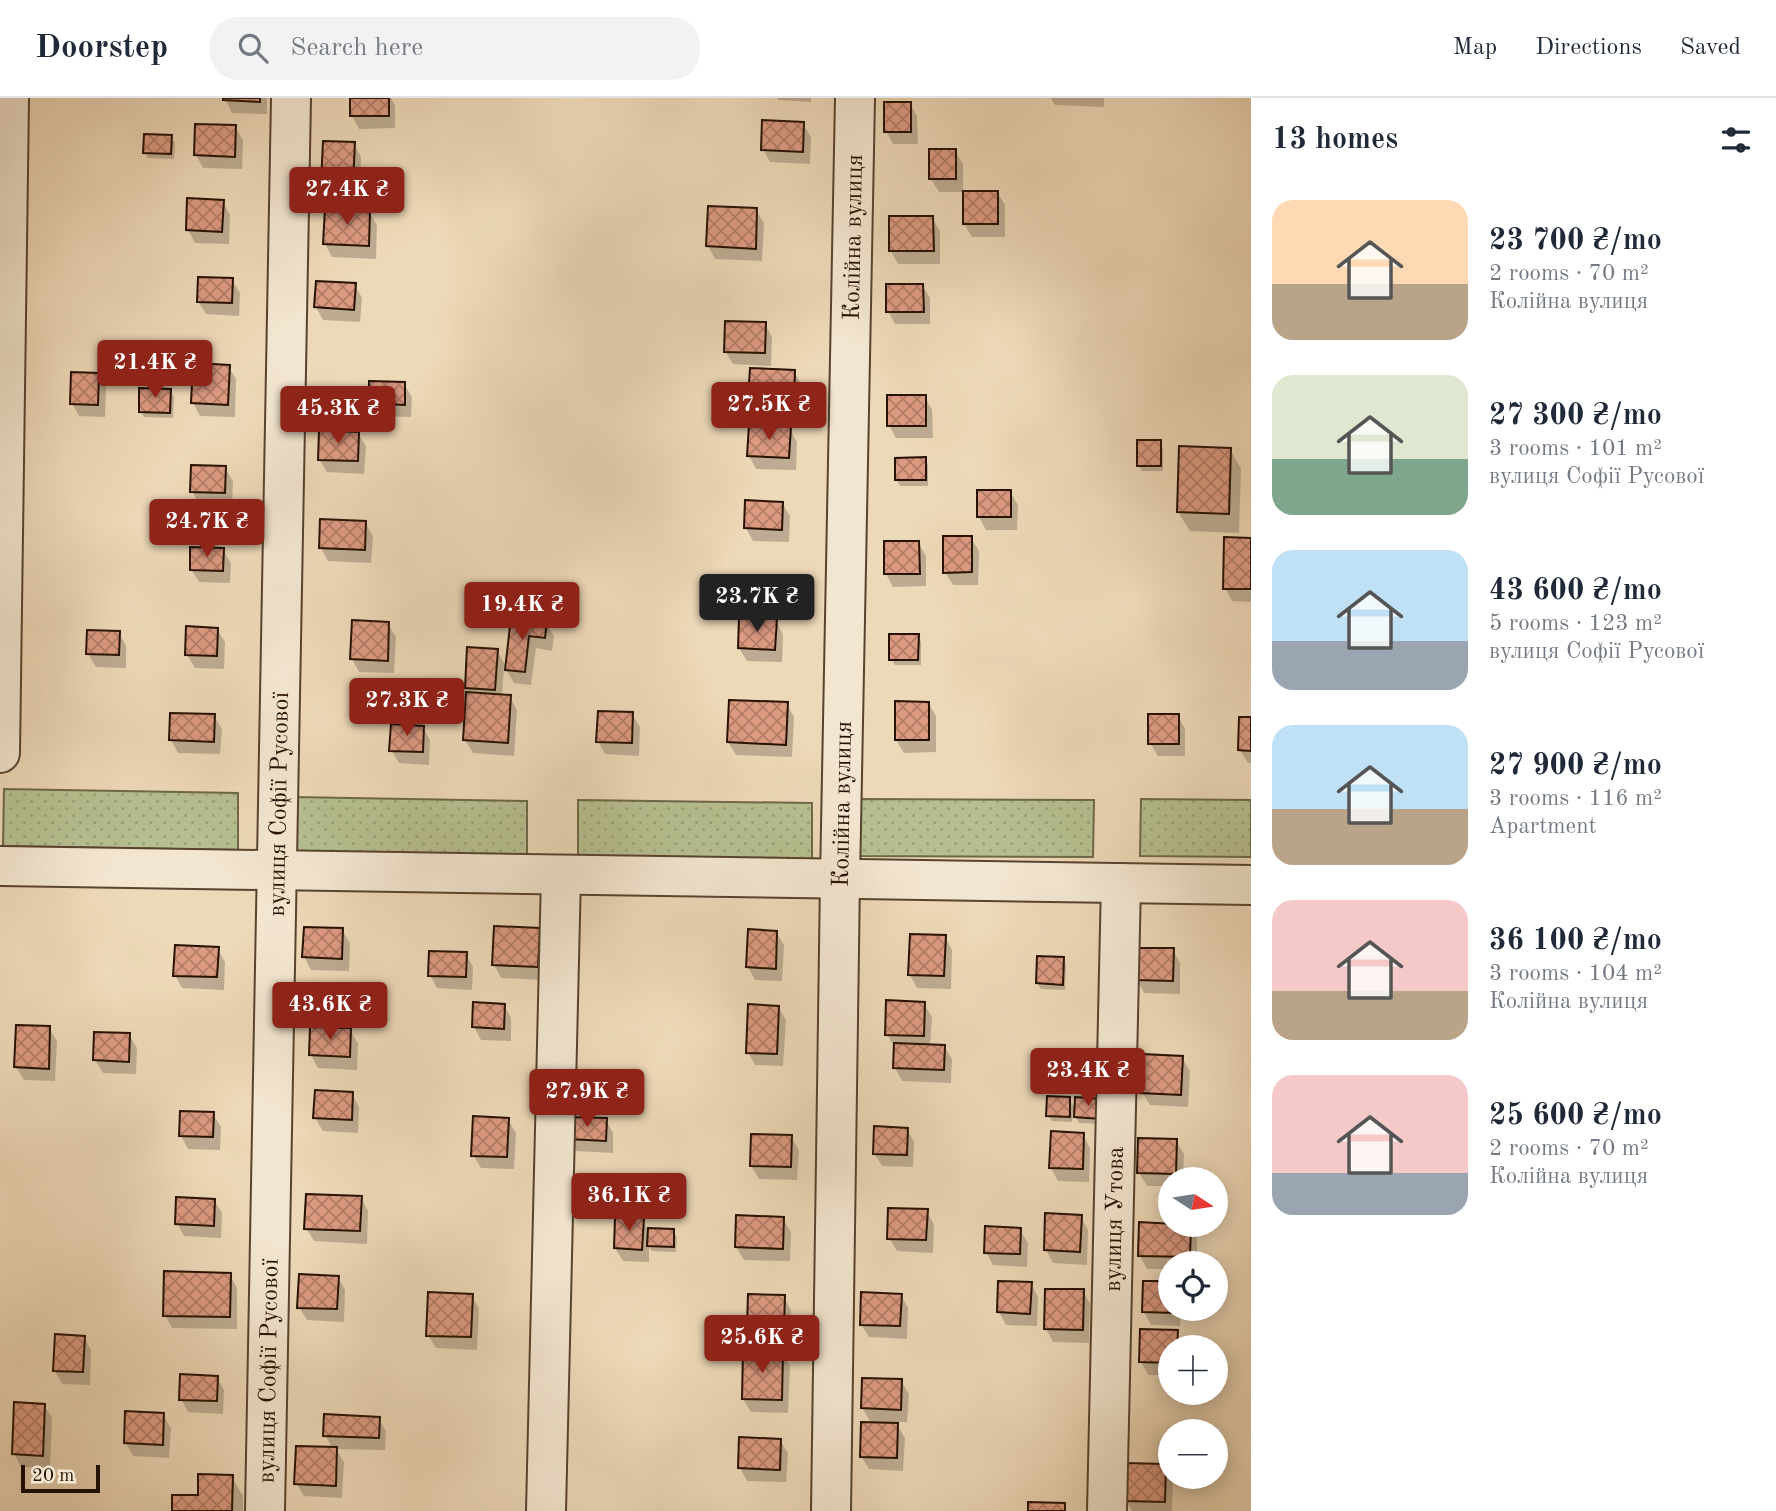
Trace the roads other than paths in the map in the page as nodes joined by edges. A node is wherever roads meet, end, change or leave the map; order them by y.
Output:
1 (9, 98) edge
2 (291, 98) edge
3 (855, 98) edge
4 (0, 753) edge
5 (0, 866) edge
6 (277, 870) junction
7 (561, 875) junction
8 (840, 879) junction
9 (1121, 883) junction
10 (1251, 885) edge
11 (265, 1511) edge
12 (547, 1511) edge
13 (831, 1511) edge
14 (1107, 1511) edge

1 - 4 street
2 - 6 street, вулиця Софії Русової
3 - 8 street, Колійна вулиця
5 - 6 street
6 - 7 street
6 - 11 street, вулиця Софії Русової
7 - 8 street
7 - 12 street
8 - 9 street
8 - 13 street, Колійна вулиця
9 - 10 street
9 - 14 street, вулиця Утова

